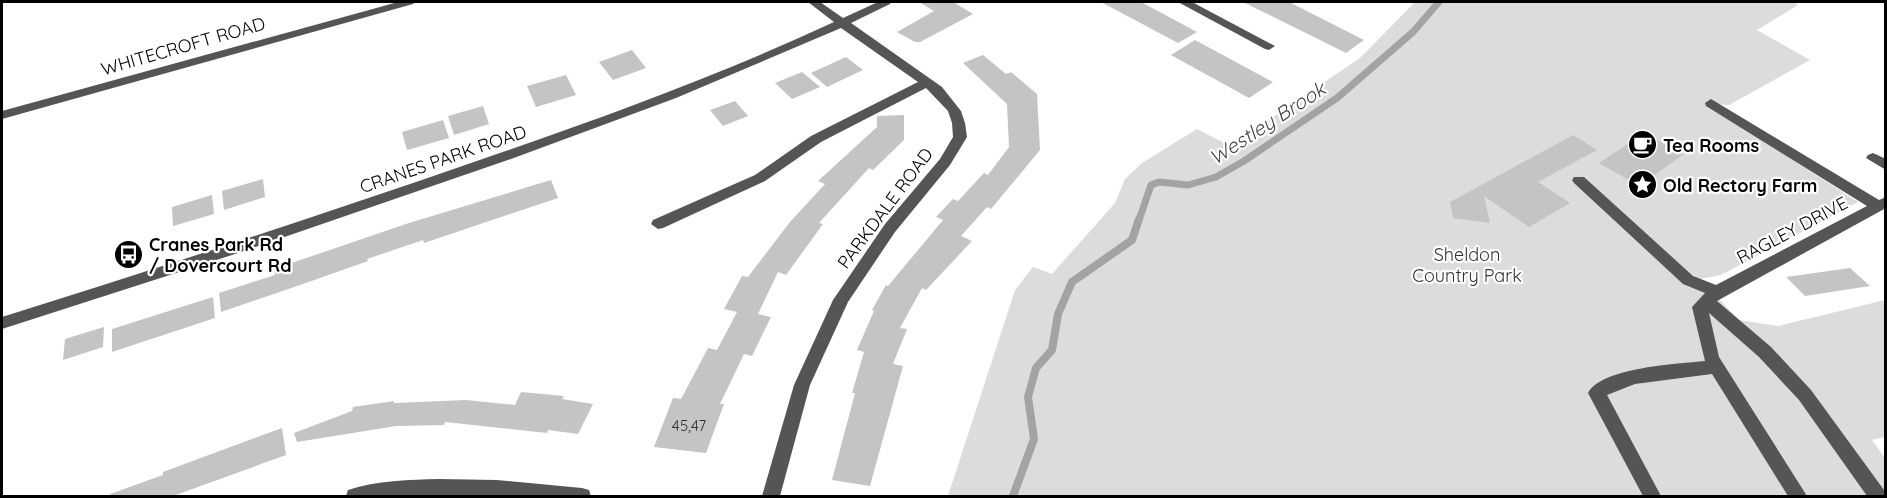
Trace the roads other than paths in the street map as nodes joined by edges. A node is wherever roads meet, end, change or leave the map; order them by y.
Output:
1 (409, 2) edge
2 (813, 2) edge
3 (886, 2) edge
4 (1184, 2) edge
5 (842, 23) junction
6 (1269, 46) dead end
7 (927, 83) junction
8 (1711, 103) dead end
9 (2, 115) edge
10 (1873, 158) dead end
11 (1886, 166) edge
12 (1579, 180) dead end
13 (1882, 204) edge
14 (658, 224) dead end
15 (1712, 297) junction
16 (2, 323) edge
17 (1716, 367) junction
18 (355, 496) edge
19 (576, 496) edge
20 (582, 496) edge
21 (771, 496) edge
22 (1652, 496) edge
23 (1798, 496) edge
24 (1877, 496) edge

1 - 9 street, WHITECROFT ROAD
2 - 5 street, PARKDALE ROAD
3 - 5 street, CRANES PARK ROAD
4 - 6 street
5 - 7 street, PARKDALE ROAD
5 - 16 street, CRANES PARK ROAD
7 - 14 street
7 - 21 street, PARKDALE ROAD
8 - 13 street
10 - 11 street
12 - 15 street
13 - 15 street, RAGLEY DRIVE
15 - 17 street
15 - 24 street
17 - 22 street
17 - 23 street
18 - 19 street
19 - 20 street

